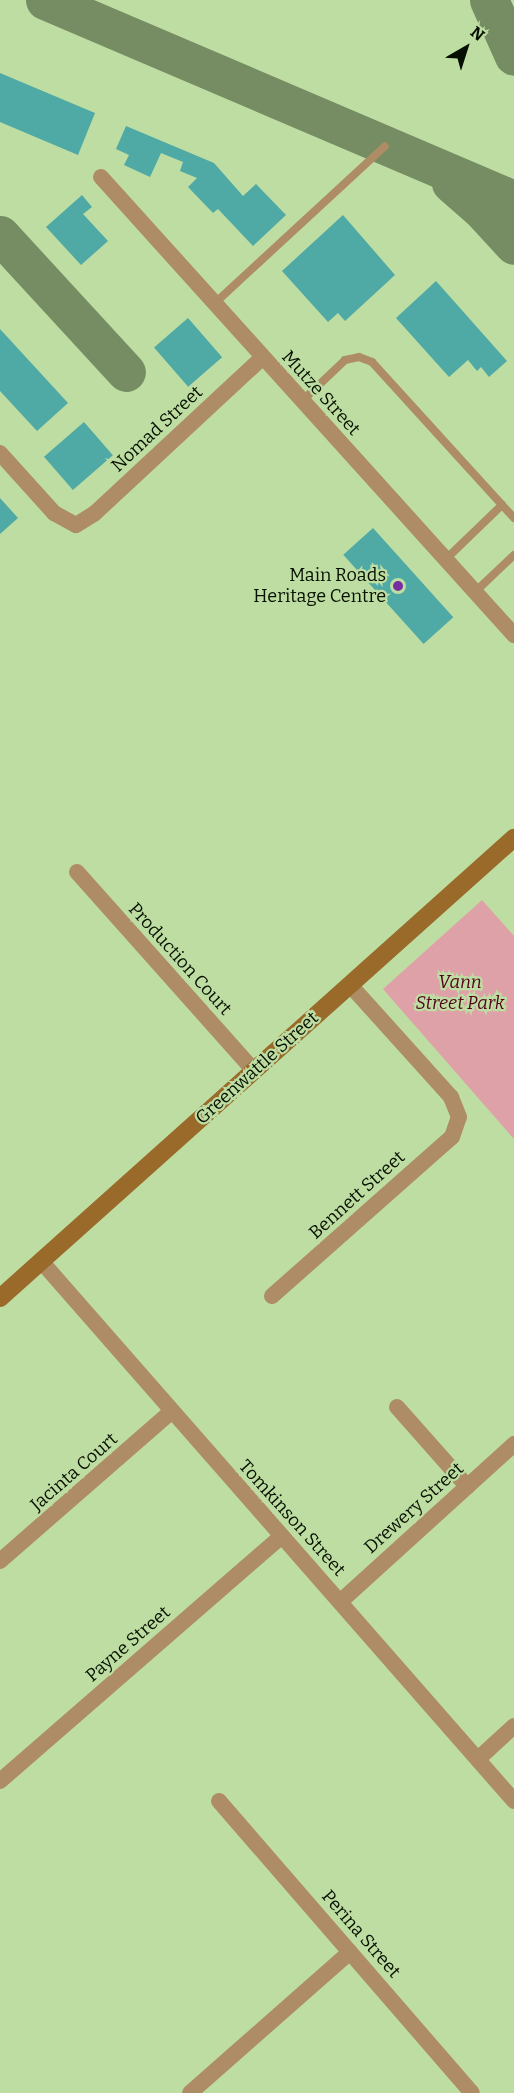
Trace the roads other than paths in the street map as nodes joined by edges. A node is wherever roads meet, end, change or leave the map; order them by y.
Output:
1 (385, 146) dead end
2 (100, 177) dead end
3 (215, 303) junction
4 (263, 357) junction
5 (302, 401) junction
6 (0, 453) edge
7 (502, 505) junction
8 (514, 518) edge
9 (514, 555) edge
10 (446, 559) junction
11 (476, 592) junction
12 (514, 635) edge
13 (514, 838) edge
14 (77, 872) dead end
15 (350, 985) junction
16 (254, 1071) junction
17 (41, 1261) junction
18 (272, 1296) dead end
19 (0, 1298) edge
20 (397, 1407) dead end
21 (172, 1411) junction
22 (514, 1444) edge
23 (467, 1486) junction
24 (281, 1537) junction
25 (0, 1561) edge
26 (341, 1601) junction
27 (514, 1726) edge
28 (478, 1759) junction
29 (0, 1781) edge
30 (219, 1801) dead end
31 (514, 1801) edge
32 (350, 1952) junction
33 (190, 2093) edge
34 (472, 2093) edge

1 - 3 lane
2 - 3 street, Mutze Street
3 - 4 street, Mutze Street
4 - 5 street, Mutze Street
4 - 6 street, Nomad Street
5 - 7 lane
5 - 10 street, Mutze Street
7 - 8 lane
7 - 10 lane
9 - 11 lane
10 - 11 street, Mutze Street
11 - 12 street, Mutze Street
13 - 15 street, Greenwattle Street
14 - 16 street, Production Court
15 - 16 street, Greenwattle Street
15 - 18 street, Bennett Street
16 - 17 street, Greenwattle Street
17 - 19 street, Greenwattle Street
17 - 21 street, Tomkinson Street
20 - 23 street
21 - 24 street, Tomkinson Street
21 - 25 street, Jacinta Court
22 - 23 street, Drewery Street
23 - 26 street, Drewery Street
24 - 26 street, Tomkinson Street
24 - 29 street, Payne Street
26 - 28 street, Tomkinson Street
27 - 28 street
28 - 31 street, Tomkinson Street
30 - 32 street, Perina Street
32 - 33 street
32 - 34 street, Perina Street

